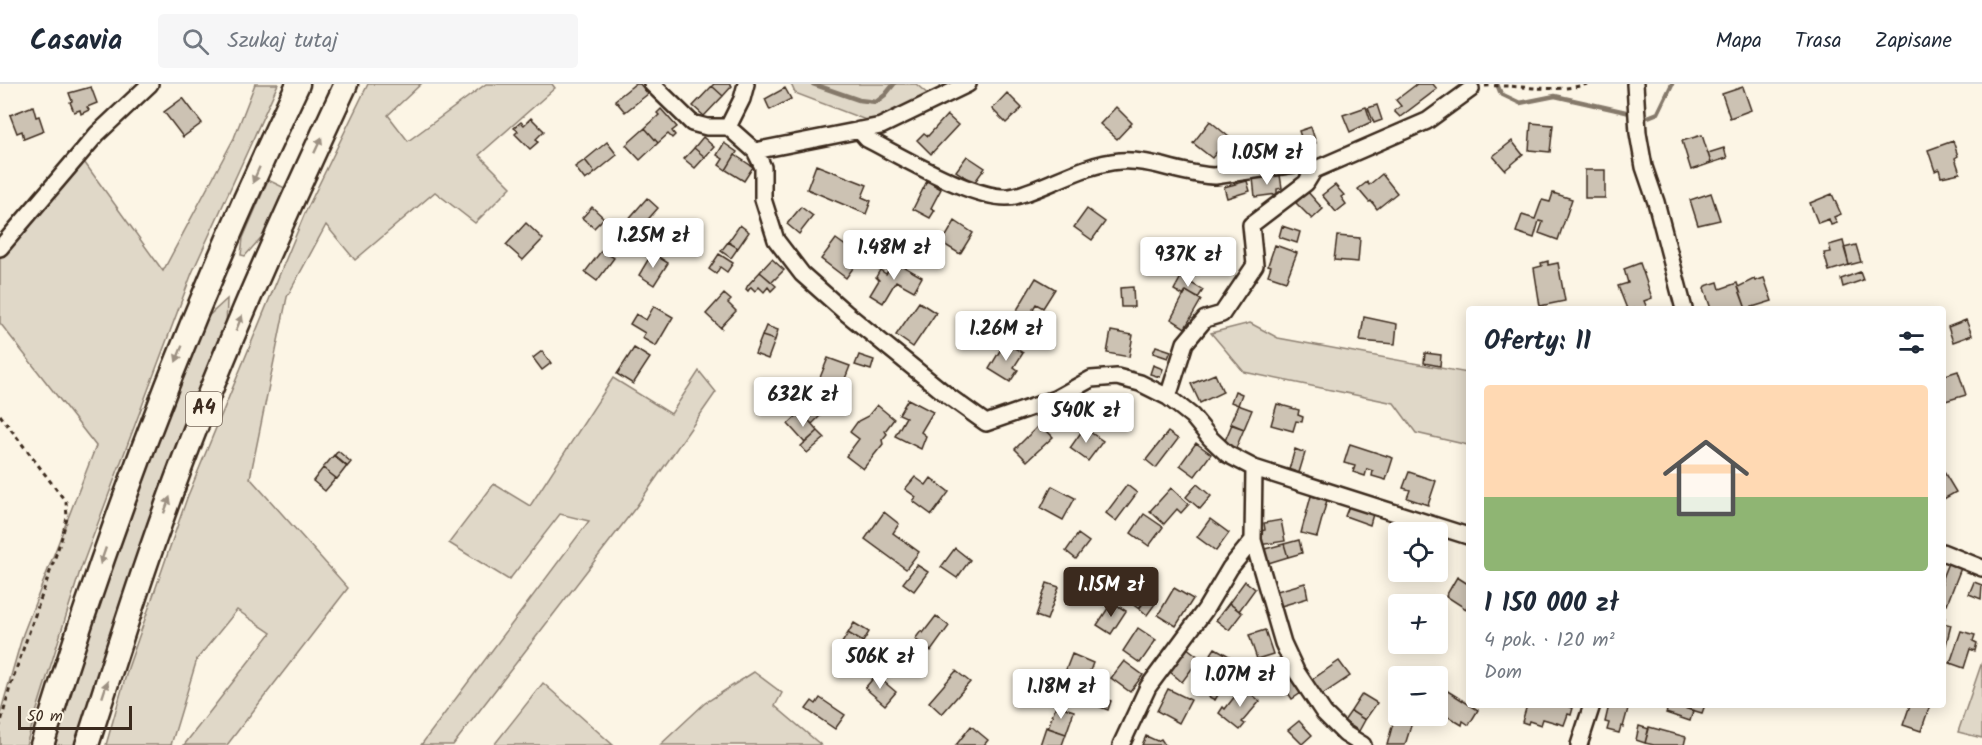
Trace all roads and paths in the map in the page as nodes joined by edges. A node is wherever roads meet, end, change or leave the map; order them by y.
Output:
1 (150, 84) edge
2 (298, 84) edge
3 (346, 84) edge
4 (652, 84) edge
5 (746, 84) edge
6 (968, 84) edge
7 (1587, 84) edge
8 (1471, 89) joint
9 (1635, 92) edge
10 (728, 127) junction
11 (858, 130) junction
12 (755, 151) junction
13 (1314, 170) junction
14 (0, 248) edge
15 (1683, 306) edge
16 (1168, 397) junction
17 (0, 415) edge
18 (1254, 468) junction
19 (1466, 535) edge
20 (1253, 540) junction
21 (1946, 554) edge
22 (1982, 568) edge
23 (1591, 708) edge
24 (0, 726) edge
25 (42, 745) edge
26 (87, 745) edge
27 (1121, 745) edge
28 (1363, 745) edge
29 (1579, 745) edge

1 - 14 street
2 -> 25 highway, A4
26 -> 3 highway, A4
4 - 10 street
5 - 10 street
6 - 11 street
7 - 8 path
8 - 13 street
9 - 15 street
10 - 12 street
11 - 12 street
11 - 13 street
12 - 16 street
13 - 16 street
16 - 18 street
17 - 24 path
18 - 19 street
18 - 20 street
20 - 27 street
20 - 28 street
21 - 22 street
23 - 29 street

